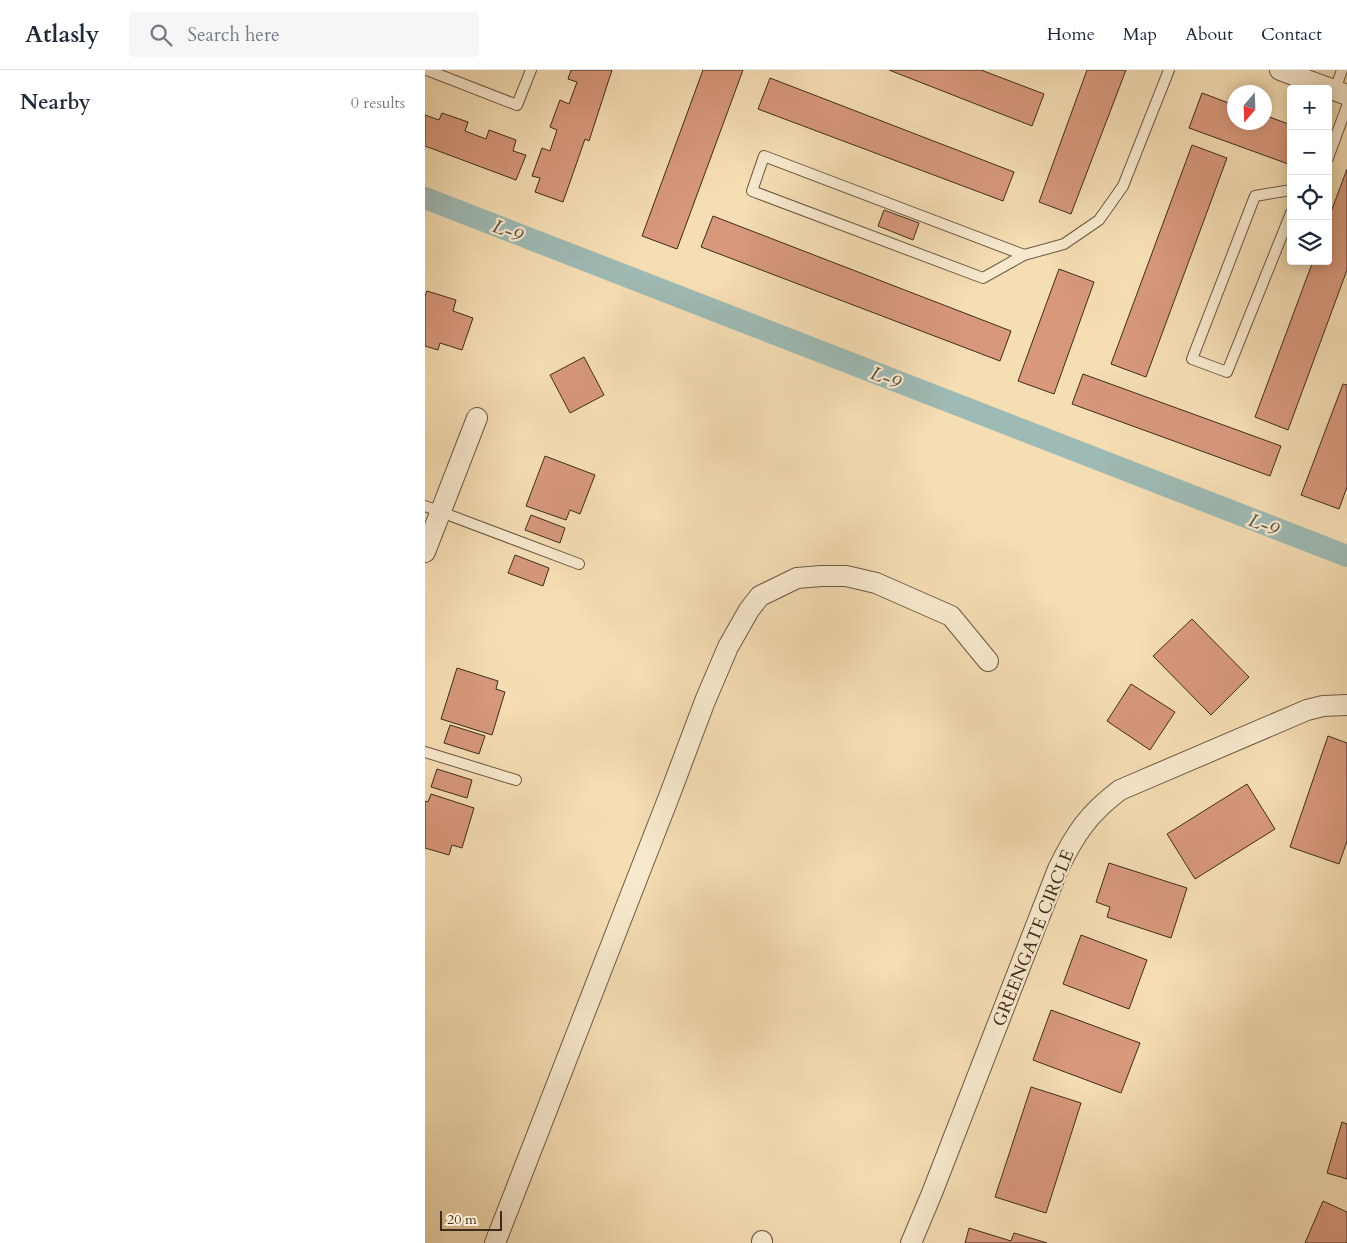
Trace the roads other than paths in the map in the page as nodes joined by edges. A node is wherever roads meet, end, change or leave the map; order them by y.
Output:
1 (427, 70) edge
2 (531, 70) edge
3 (1169, 70) edge
4 (1280, 70) edge
5 (1342, 70) edge
6 (1341, 93) edge
7 (1347, 106) edge
8 (1332, 147) edge
9 (1287, 191) edge
10 (1288, 220) edge
11 (1024, 254) junction
12 (477, 418) dead end
13 (433, 509) edge
14 (425, 552) edge
15 (579, 564) dead end
16 (988, 661) dead end
17 (1347, 706) edge
18 (425, 752) edge
19 (516, 780) dead end
20 (495, 1243) edge
21 (911, 1243) edge

1 - 2 lane
3 - 11 lane
4 - 6 street
5 - 6 lane
7 - 8 lane
9 - 10 lane
11 - 11 lane
12 - 13 street
13 - 14 street
13 - 15 lane
16 - 20 street
17 - 21 street, GREENGATE CIRCLE
18 - 19 lane

